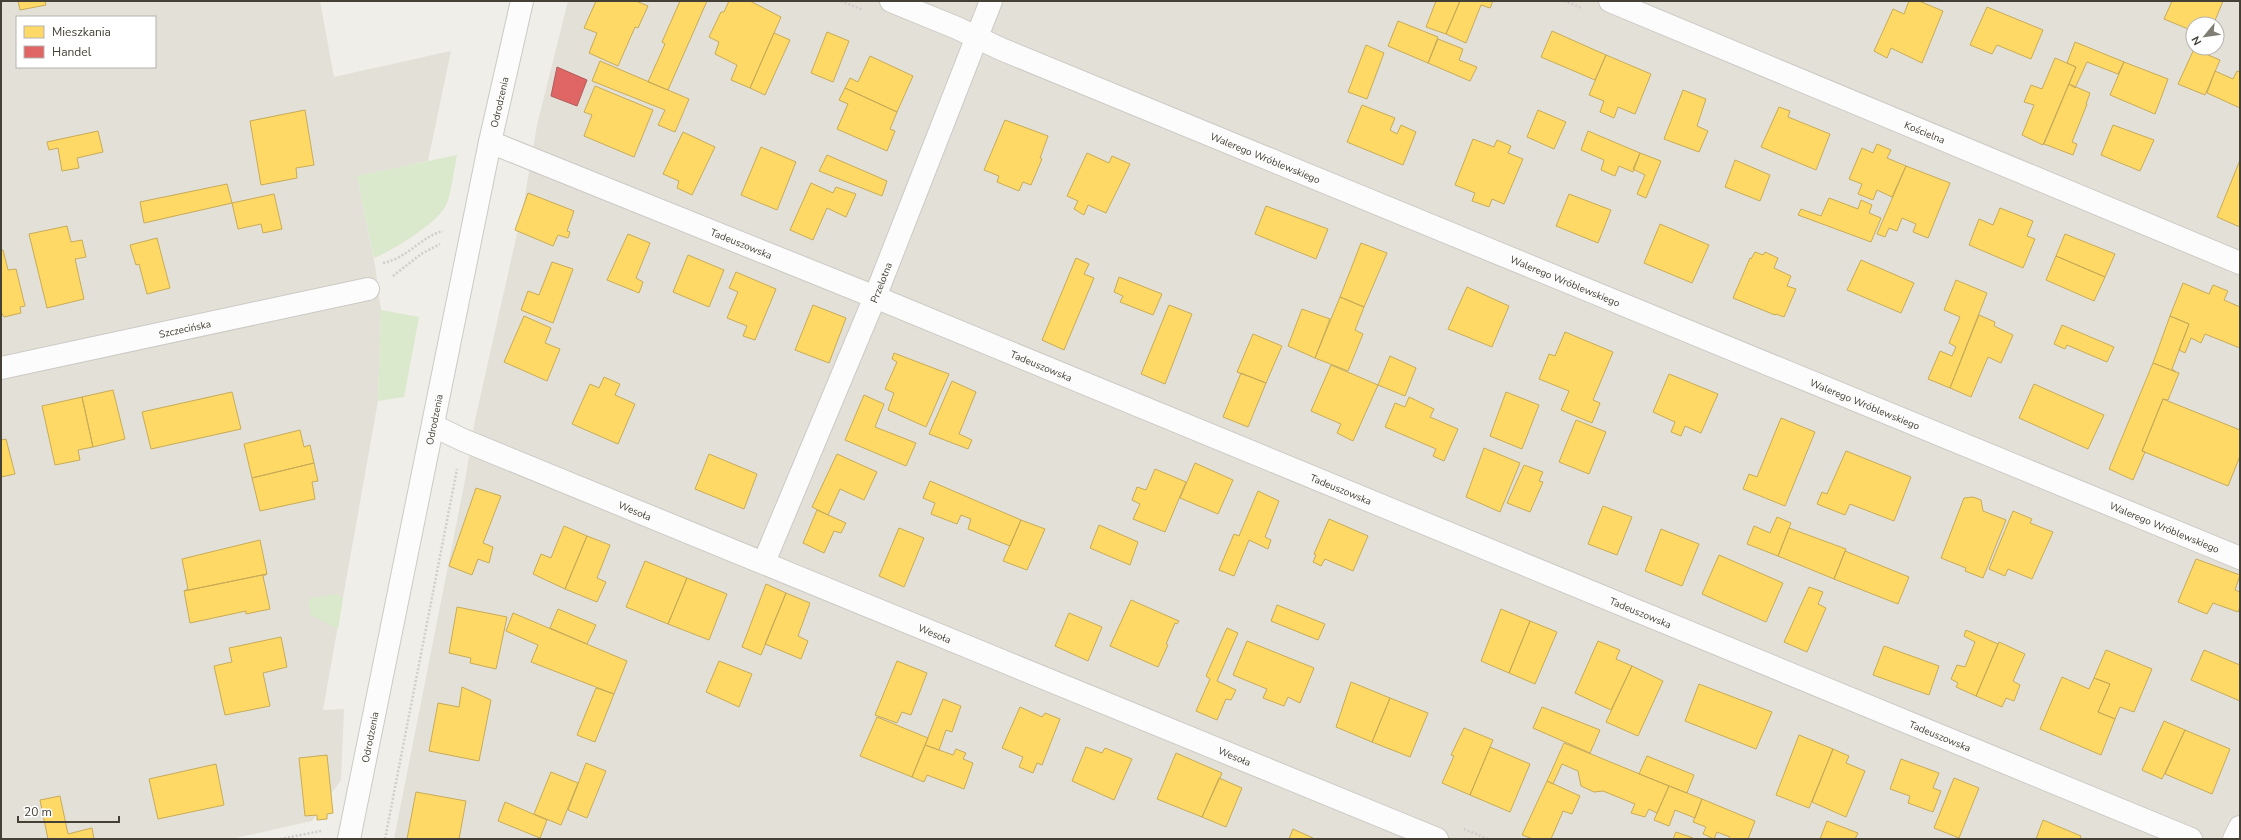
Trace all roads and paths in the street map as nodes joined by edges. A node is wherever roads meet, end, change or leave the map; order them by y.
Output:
1 (522, 1) edge
2 (841, 1) edge
3 (891, 1) edge
4 (991, 1) edge
5 (1610, 1) edge
6 (869, 12) dead end
7 (977, 38) junction
8 (490, 142) junction
9 (445, 230) dead end
10 (470, 246) junction
11 (2240, 263) edge
12 (381, 264) dead end
13 (368, 289) joint
14 (875, 297) junction
15 (1, 368) edge
16 (434, 426) junction
17 (2240, 558) edge
18 (764, 562) junction
19 (1459, 827) dead end
20 (2240, 827) edge
21 (304, 835) dead end
22 (304, 839) edge
23 (349, 839) edge
24 (1437, 839) edge
25 (1488, 839) edge
26 (2191, 839) edge
27 (2234, 839) edge

1 - 8 street, Odrodzenia
2 - 6 path
3 - 7 street, Walerego Wróblewskiego
4 - 7 street, Przelotna
5 - 11 street, Kościelna
7 - 14 street, Przelotna
7 - 17 street, Walerego Wróblewskiego
8 - 10 street, Odrodzenia
8 - 14 street, Tadeuszowska
9 - 12 path
10 - 13 path
10 - 16 street, Odrodzenia
13 - 15 street, Szczecińska
14 - 18 street, Przelotna
14 - 26 street, Tadeuszowska
16 - 18 street, Wesoła
16 - 23 street, Odrodzenia
18 - 24 street, Wesoła
19 - 25 path
20 - 27 street
21 - 22 path

